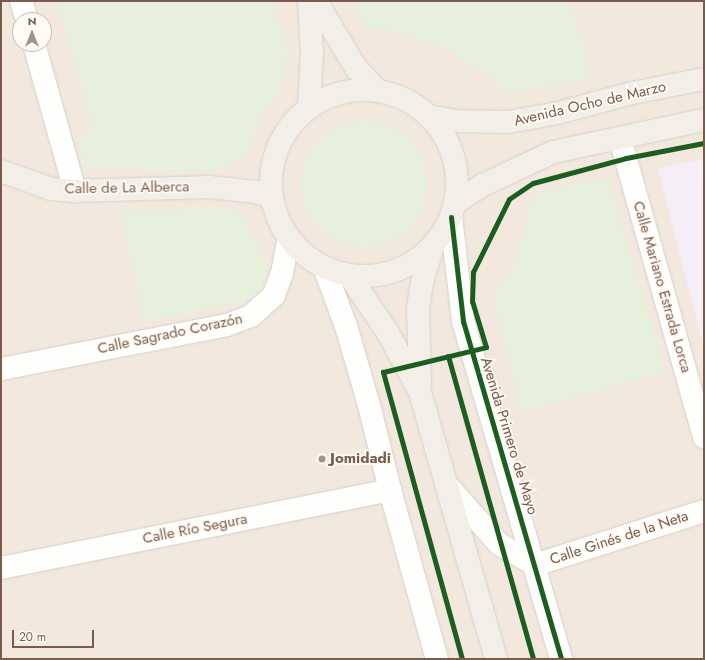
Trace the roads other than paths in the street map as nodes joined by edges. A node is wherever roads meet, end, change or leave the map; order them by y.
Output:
1 (21, 1) edge
2 (309, 1) edge
3 (316, 1) edge
4 (24, 12) edge
5 (36, 52) edge
6 (704, 80) edge
7 (378, 91) junction
8 (309, 108) junction
9 (429, 116) junction
10 (704, 120) edge
11 (620, 138) junction
12 (273, 163) junction
13 (1, 171) edge
14 (209, 187) junction
15 (75, 191) junction
16 (272, 198) junction
17 (453, 210) junction
18 (289, 238) junction
19 (433, 246) junction
20 (324, 267) junction
21 (348, 275) junction
22 (1, 369) edge
23 (420, 392) junction
24 (704, 437) edge
25 (446, 484) junction
26 (390, 490) junction
27 (704, 510) edge
28 (535, 565) junction
29 (1, 568) edge
30 (437, 659) edge
31 (496, 659) edge
32 (561, 659) edge

1 - 4 street
2 - 8 main road
3 - 7 main road
5 - 15 street
6 - 9 main road, Avenida Ocho de Marzo
7 - 8 main road
7 - 9 main road
8 - 12 main road
9 - 17 main road
10 - 11 main road
11 - 17 main road
11 - 24 street, Calle Mariano Estrada Lorca
12 - 14 main road, Calle de La Alberca
12 - 16 main road
13 - 15 main road, Calle de La Alberca
14 - 15 main road, Calle de La Alberca
14 - 16 main road, Calle de La Alberca
16 - 18 main road
17 - 19 main road
17 - 28 street, Avenida Primero de Mayo
18 - 20 main road
18 - 22 street, Calle Sagrado Corazón
19 - 21 main road
19 - 23 main road
20 - 21 main road
20 - 26 street
21 - 23 main road
23 - 25 main road
25 - 28 street, Calle Ginés de la Neta
25 - 31 main road
26 - 29 street, Calle Río Segura
26 - 30 street
27 - 28 street, Calle Ginés de la Neta
28 - 32 street, Avenida Primero de Mayo

